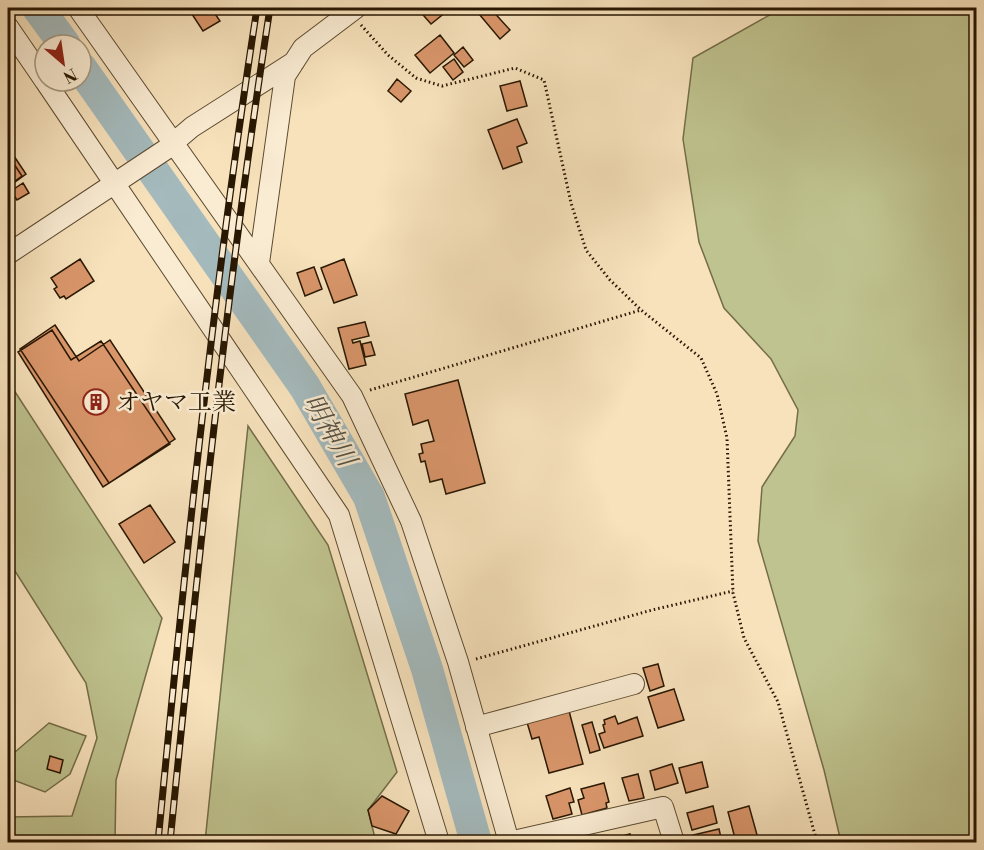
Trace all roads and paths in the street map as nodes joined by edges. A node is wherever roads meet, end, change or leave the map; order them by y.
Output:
1 (78, 8) edge
2 (351, 9) edge
3 (8, 27) edge
4 (294, 62) junction
5 (33, 63) edge
6 (55, 93) edge
7 (170, 147) junction
8 (123, 179) junction
9 (8, 254) edge
10 (259, 263) junction
11 (641, 310) junction
12 (352, 396) junction
13 (733, 591) junction
14 (459, 665) junction
15 (634, 684) dead end
16 (476, 727) junction
17 (12, 769) dead end
18 (8, 771) edge
19 (509, 842) edge
20 (439, 843) edge
21 (674, 843) edge
22 (817, 843) edge

1 - 7 street
2 - 4 street
2 - 11 path
3 - 5 street
4 - 7 street
4 - 10 street
6 - 8 street
7 - 8 street
7 - 10 street
8 - 9 street
8 - 20 street
10 - 12 street
11 - 12 path
11 - 13 path
12 - 14 street
13 - 14 path
13 - 22 path
14 - 16 street
15 - 16 street
16 - 19 street
17 - 18 path
19 - 21 street

